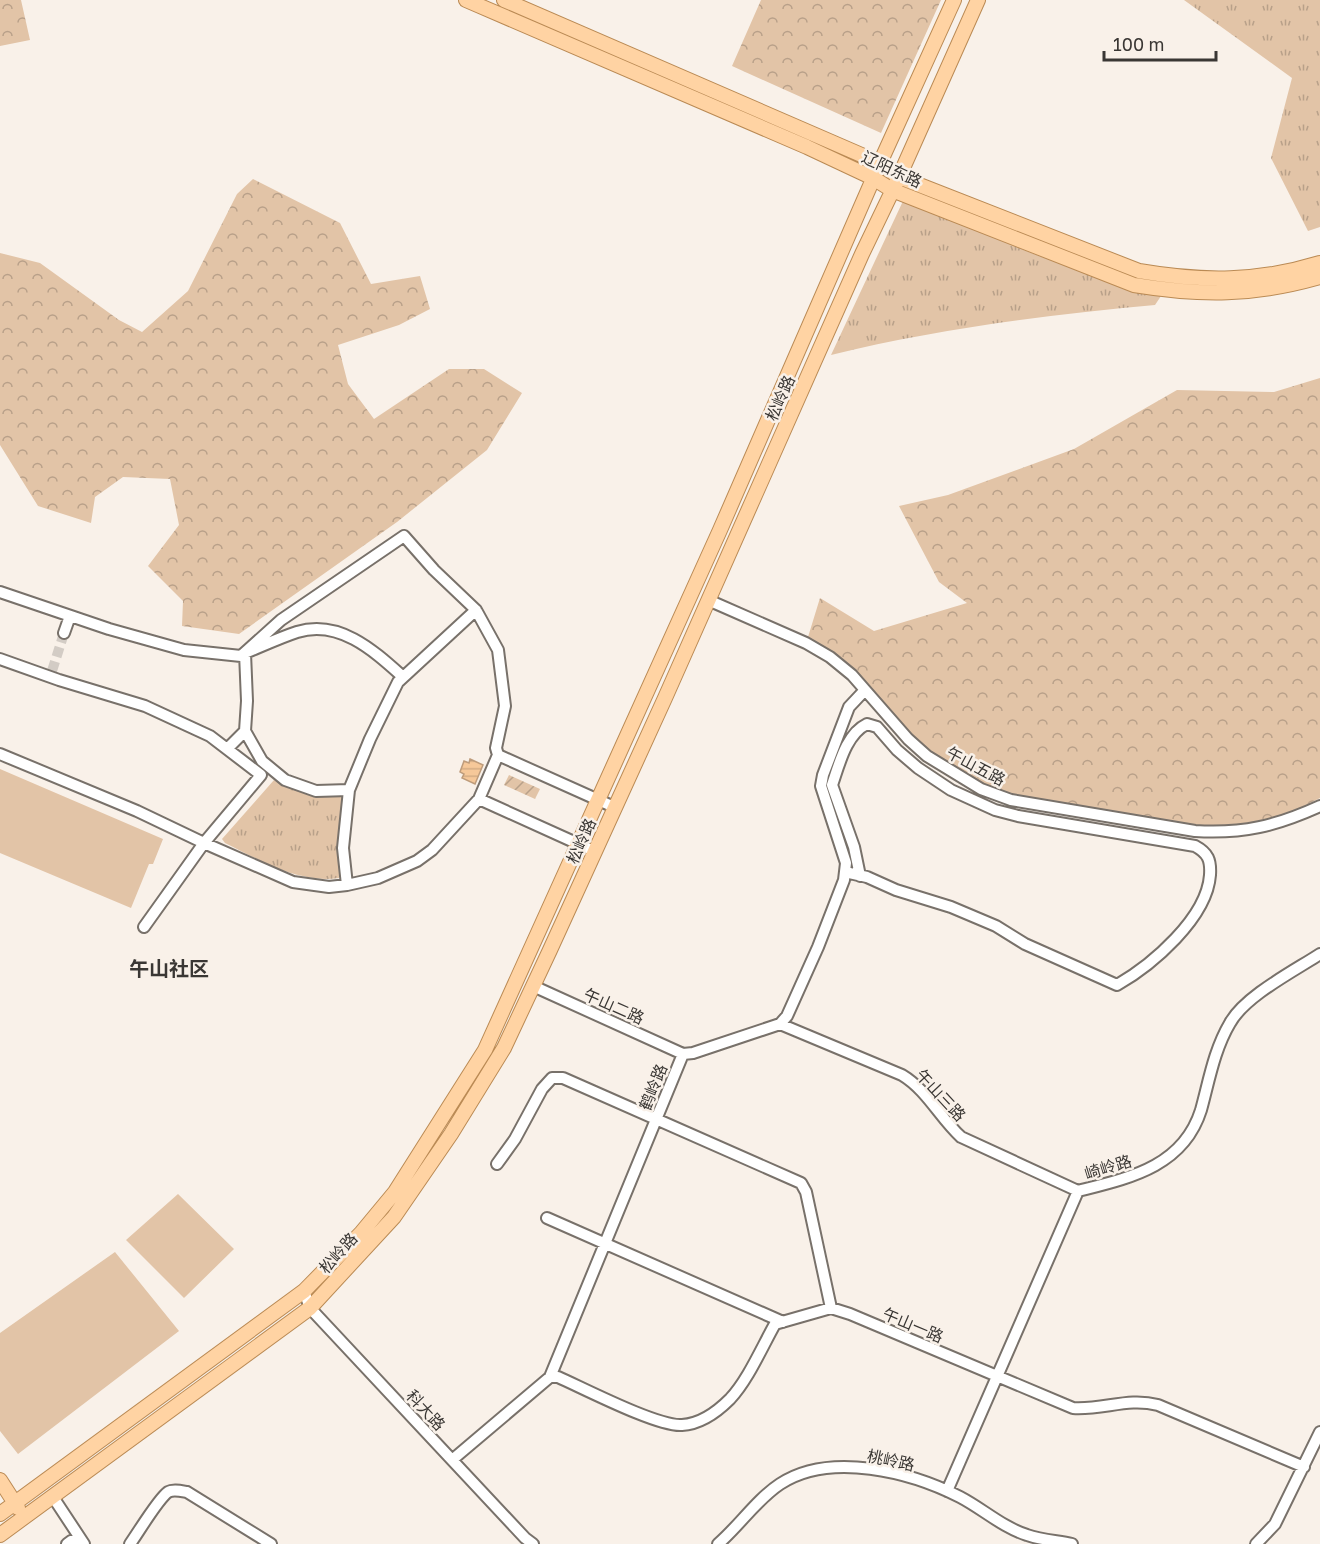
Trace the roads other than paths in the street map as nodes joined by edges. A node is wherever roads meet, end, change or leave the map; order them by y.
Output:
1 (466, 0) edge
2 (505, 0) edge
3 (954, 0) edge
4 (978, 0) edge
5 (880, 163) junction
6 (899, 177) junction
7 (873, 178) junction
8 (892, 190) junction
9 (1320, 263) edge
10 (1320, 277) edge
11 (0, 592) edge
12 (708, 600) junction
13 (476, 610) junction
14 (70, 616) junction
15 (64, 633) tunnel mouth
16 (245, 653) junction
17 (0, 659) edge
18 (402, 676) junction
19 (865, 690) junction
20 (245, 731) junction
21 (228, 748) junction
22 (0, 754) edge
23 (498, 755) junction
24 (349, 790) junction
25 (479, 799) junction
26 (598, 800) junction
27 (614, 807) junction
28 (1318, 807) edge
29 (204, 843) junction
30 (578, 843) junction
31 (594, 851) junction
32 (845, 872) junction
33 (860, 876) junction
34 (347, 885) junction
35 (144, 927) dead end
36 (1320, 954) edge
37 (533, 986) junction
38 (780, 1024) junction
39 (683, 1054) junction
40 (656, 1120) junction
41 (497, 1164) dead end
42 (1078, 1191) junction
43 (547, 1218) dead end
44 (605, 1244) junction
45 (304, 1291) junction
46 (310, 1308) junction
47 (831, 1308) junction
48 (783, 1322) junction
49 (550, 1377) junction
50 (996, 1377) junction
51 (1320, 1432) edge
52 (452, 1460) junction
53 (1304, 1467) junction
54 (0, 1480) edge
55 (947, 1491) junction
56 (0, 1496) edge
57 (53, 1497) junction
58 (8, 1508) edge
59 (21, 1521) junction
60 (0, 1535) edge
61 (82, 1542) edge
62 (67, 1544) edge
63 (130, 1544) edge
64 (271, 1544) edge
65 (533, 1544) edge
66 (718, 1544) edge
67 (1072, 1544) edge
68 (1256, 1544) edge

1 - 7 main road, 辽阳东路
2 - 5 main road, 辽阳东路
3 - 5 main road, 松岭路
4 - 6 main road, 松岭路
5 - 6 main road, 辽阳东路
5 - 7 main road, 松岭路
6 - 8 main road, 松岭路
6 - 9 main road, 辽阳东路
7 - 8 main road, 辽阳东路
7 - 26 main road, 松岭路
8 - 10 main road, 辽阳东路
8 - 12 main road, 松岭路
11 - 14 street
12 - 19 street, 午山五路
12 - 27 main road, 松岭路
13 - 16 street
13 - 18 street
13 - 23 street
14 - 15 street
14 - 16 street
16 - 18 street
16 - 20 street
17 - 21 street
18 - 24 street
19 - 28 street, 午山五路
19 - 32 street
20 - 21 street
20 - 24 street
21 - 29 street
22 - 29 street
23 - 25 street
23 - 26 street
24 - 34 street
25 - 30 street
25 - 34 street
26 - 27 street
26 - 30 main road, 松岭路
27 - 31 main road, 松岭路
29 - 34 street
29 - 35 street
30 - 31 street
30 - 45 main road, 松岭路
31 - 37 main road, 松岭路
32 - 33 street
32 - 38 street
33 - 33 street
36 - 42 street, 崎岭路
37 - 39 street, 午山二路
37 - 46 main road, 松岭路
38 - 39 street, 鹤岭路
38 - 42 street, 午山三路
39 - 40 street, 鹤岭路
40 - 41 street
40 - 44 street, 鹤岭路
40 - 47 street
42 - 50 street, 崎岭路
43 - 44 street
44 - 48 street
44 - 49 street, 鹤岭路
45 - 46 street, 科大路
45 - 58 main road, 松岭路
46 - 52 street, 科大路
46 - 57 main road, 松岭路
47 - 48 street
47 - 50 street, 午山一路
48 - 49 street
49 - 52 street, 鹤岭路
50 - 53 street, 午山一路
50 - 55 street, 崎岭路
51 - 53 street
52 - 65 street, 科大路
53 - 68 street
54 - 58 main road
55 - 66 street, 桃岭路
55 - 67 street, 桃岭路
56 - 58 main road
57 - 59 main road, 松岭路
57 - 61 street
58 - 59 main road
59 - 60 main road, 松岭路
61 - 62 street
63 - 64 street

